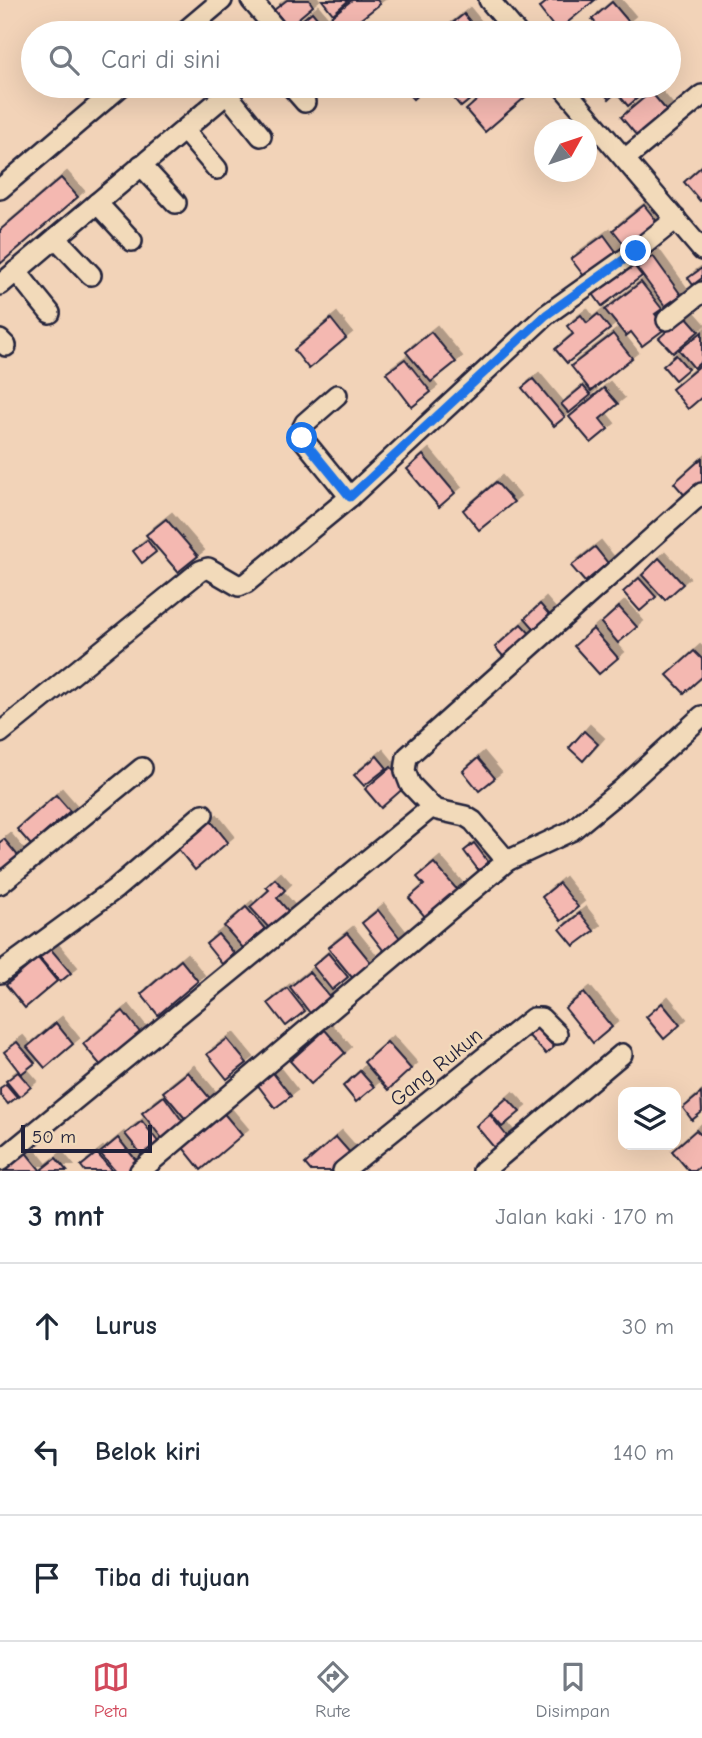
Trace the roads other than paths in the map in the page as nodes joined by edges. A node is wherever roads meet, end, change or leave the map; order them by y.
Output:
1 (222, 0) edge
2 (251, 0) edge
3 (489, 0) edge
4 (197, 21) edge
5 (269, 21) edge
6 (507, 21) edge
7 (702, 95) edge
8 (107, 98) edge
9 (222, 98) edge
10 (237, 98) edge
11 (302, 98) edge
12 (572, 98) edge
13 (305, 102) dead end
14 (184, 130) junction
15 (261, 136) dead end
16 (625, 159) junction
17 (141, 166) junction
18 (217, 169) dead end
19 (0, 189) edge
20 (97, 203) junction
21 (176, 203) dead end
22 (702, 219) edge
23 (681, 226) junction
24 (56, 238) junction
25 (132, 241) dead end
26 (702, 250) edge
27 (16, 271) junction
28 (91, 275) dead end
29 (0, 285) edge
30 (702, 292) edge
31 (50, 313) dead end
32 (667, 320) dead end
33 (337, 395) dead end
34 (702, 493) edge
35 (350, 497) junction
36 (702, 716) edge
37 (0, 733) edge
38 (142, 768) dead end
39 (432, 807) junction
40 (203, 814) dead end
41 (507, 861) junction
42 (0, 884) edge
43 (0, 973) edge
44 (556, 1034) dead end
45 (622, 1054) dead end
46 (0, 1161) edge
47 (140, 1171) edge
48 (343, 1171) edge
49 (483, 1171) edge

1 - 4 street
2 - 5 street
3 - 6 street
7 - 16 street
8 - 19 street
9 - 14 street
10 - 15 street
11 - 13 street
12 - 16 street
14 - 17 street
14 - 18 street
16 - 23 street
17 - 20 street
17 - 21 street
20 - 24 street
20 - 25 street
22 - 23 street
23 - 26 street
23 - 35 street
24 - 27 street
24 - 28 street
27 - 29 street
27 - 31 street
30 - 32 street
33 - 35 street
34 - 39 street
35 - 37 street
36 - 41 street
38 - 42 street
39 - 41 street
39 - 46 street
40 - 43 street
41 - 47 street
44 - 48 street, Gang Rukun
45 - 49 street

